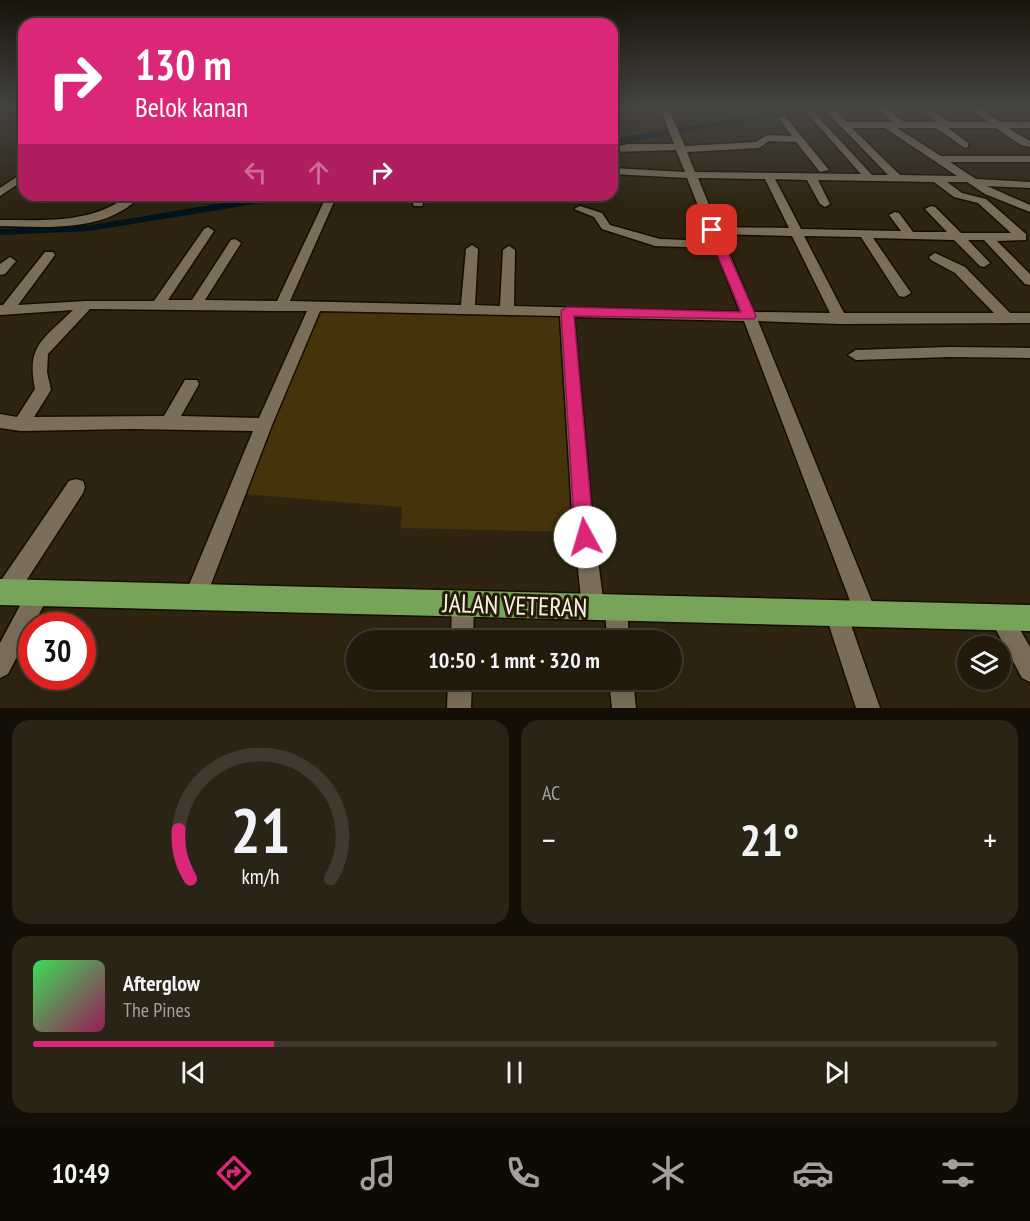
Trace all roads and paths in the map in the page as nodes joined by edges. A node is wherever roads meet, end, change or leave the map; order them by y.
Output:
1 (678, 141) junction
2 (764, 141) edge
3 (802, 141) edge
4 (837, 141) edge
5 (860, 141) edge
6 (911, 141) edge
7 (960, 141) edge
8 (965, 145) dead end
9 (618, 154) edge
10 (938, 159) junction
11 (1030, 159) edge
12 (824, 170) dead end
13 (618, 171) edge
14 (692, 176) junction
15 (769, 177) junction
16 (811, 177) junction
17 (870, 178) junction
18 (897, 178) junction
19 (937, 179) junction
20 (18, 180) edge
21 (971, 181) junction
22 (1030, 185) edge
23 (0, 193) edge
24 (129, 201) edge
25 (329, 201) edge
26 (825, 204) dead end
27 (580, 209) dead end
28 (931, 209) dead end
29 (1030, 210) edge
30 (895, 214) dead end
31 (0, 223) edge
32 (208, 231) dead end
33 (797, 233) junction
34 (865, 234) junction
35 (909, 235) junction
36 (957, 236) junction
37 (716, 237) junction
38 (987, 237) junction
39 (235, 243) dead end
40 (472, 249) dead end
41 (509, 250) dead end
42 (49, 255) dead end
43 (935, 257) dead end
44 (10, 261) dead end
45 (984, 263) dead end
46 (0, 271) edge
47 (1030, 281) edge
48 (904, 293) dead end
49 (86, 305) junction
50 (157, 306) junction
51 (195, 306) junction
52 (281, 307) junction
53 (315, 307) junction
54 (4, 310) edge
55 (468, 310) junction
56 (507, 310) junction
57 (567, 311) junction
58 (749, 316) junction
59 (1030, 318) edge
60 (840, 319) junction
61 (1007, 319) junction
62 (1030, 353) edge
63 (856, 356) dead end
64 (191, 384) dead end
65 (0, 422) edge
66 (169, 423) junction
67 (21, 424) junction
68 (264, 425) junction
69 (76, 487) dead end
70 (2, 592) edge
71 (39, 593) junction
72 (195, 597) junction
73 (463, 604) junction
74 (604, 607) junction
75 (836, 613) junction
76 (866, 614) junction
77 (1000, 617) junction
78 (1030, 618) edge
79 (462, 630) edge
80 (614, 630) edge
81 (0, 666) edge
82 (1030, 670) edge
83 (460, 690) edge
84 (622, 690) edge
85 (459, 708) edge
86 (624, 708) edge
87 (868, 708) edge

1 - 2 street
1 - 9 street
1 - 14 street
3 - 12 street
4 - 17 street
5 - 18 street
6 - 10 street
7 - 8 street
10 - 11 street
10 - 21 street
13 - 14 street
14 - 15 street
14 - 37 street
15 - 16 street
15 - 33 street
16 - 17 street
16 - 26 street
17 - 18 street
18 - 19 street
19 - 21 street
19 - 38 street
20 - 23 street
21 - 22 street
21 - 29 street
24 - 31 street
25 - 52 street
27 - 37 street
28 - 36 street
30 - 35 street
32 - 50 street
33 - 34 street
33 - 37 street
33 - 60 street
34 - 35 street
34 - 48 street
35 - 36 street
36 - 38 street
36 - 45 street
37 - 58 street
38 - 47 street
39 - 51 street
40 - 55 street
41 - 56 street
42 - 54 street
43 - 61 street
44 - 46 street
49 - 50 street
49 - 54 street
49 - 67 street
50 - 51 street
51 - 52 street
52 - 53 street
53 - 55 street
53 - 68 street
55 - 56 street
56 - 57 street
57 - 58 street
57 - 74 street
58 - 60 street
58 - 76 street
59 - 61 street
60 - 61 street
62 - 63 street
64 - 66 street
65 - 67 street
66 - 67 street
66 - 68 street
68 - 72 street
69 - 70 street
70 - 71 main road, JALAN VETERAN
71 - 72 main road, JALAN VETERAN
71 - 81 street
72 - 73 main road, JALAN VETERAN
73 - 74 main road, JALAN VETERAN
73 - 79 street
74 - 75 main road, JALAN VETERAN
74 - 80 street
75 - 76 main road, JALAN VETERAN
75 - 87 street
76 - 77 main road, JALAN VETERAN
77 - 78 main road, JALAN VETERAN
77 - 82 street
83 - 85 street
84 - 86 street

